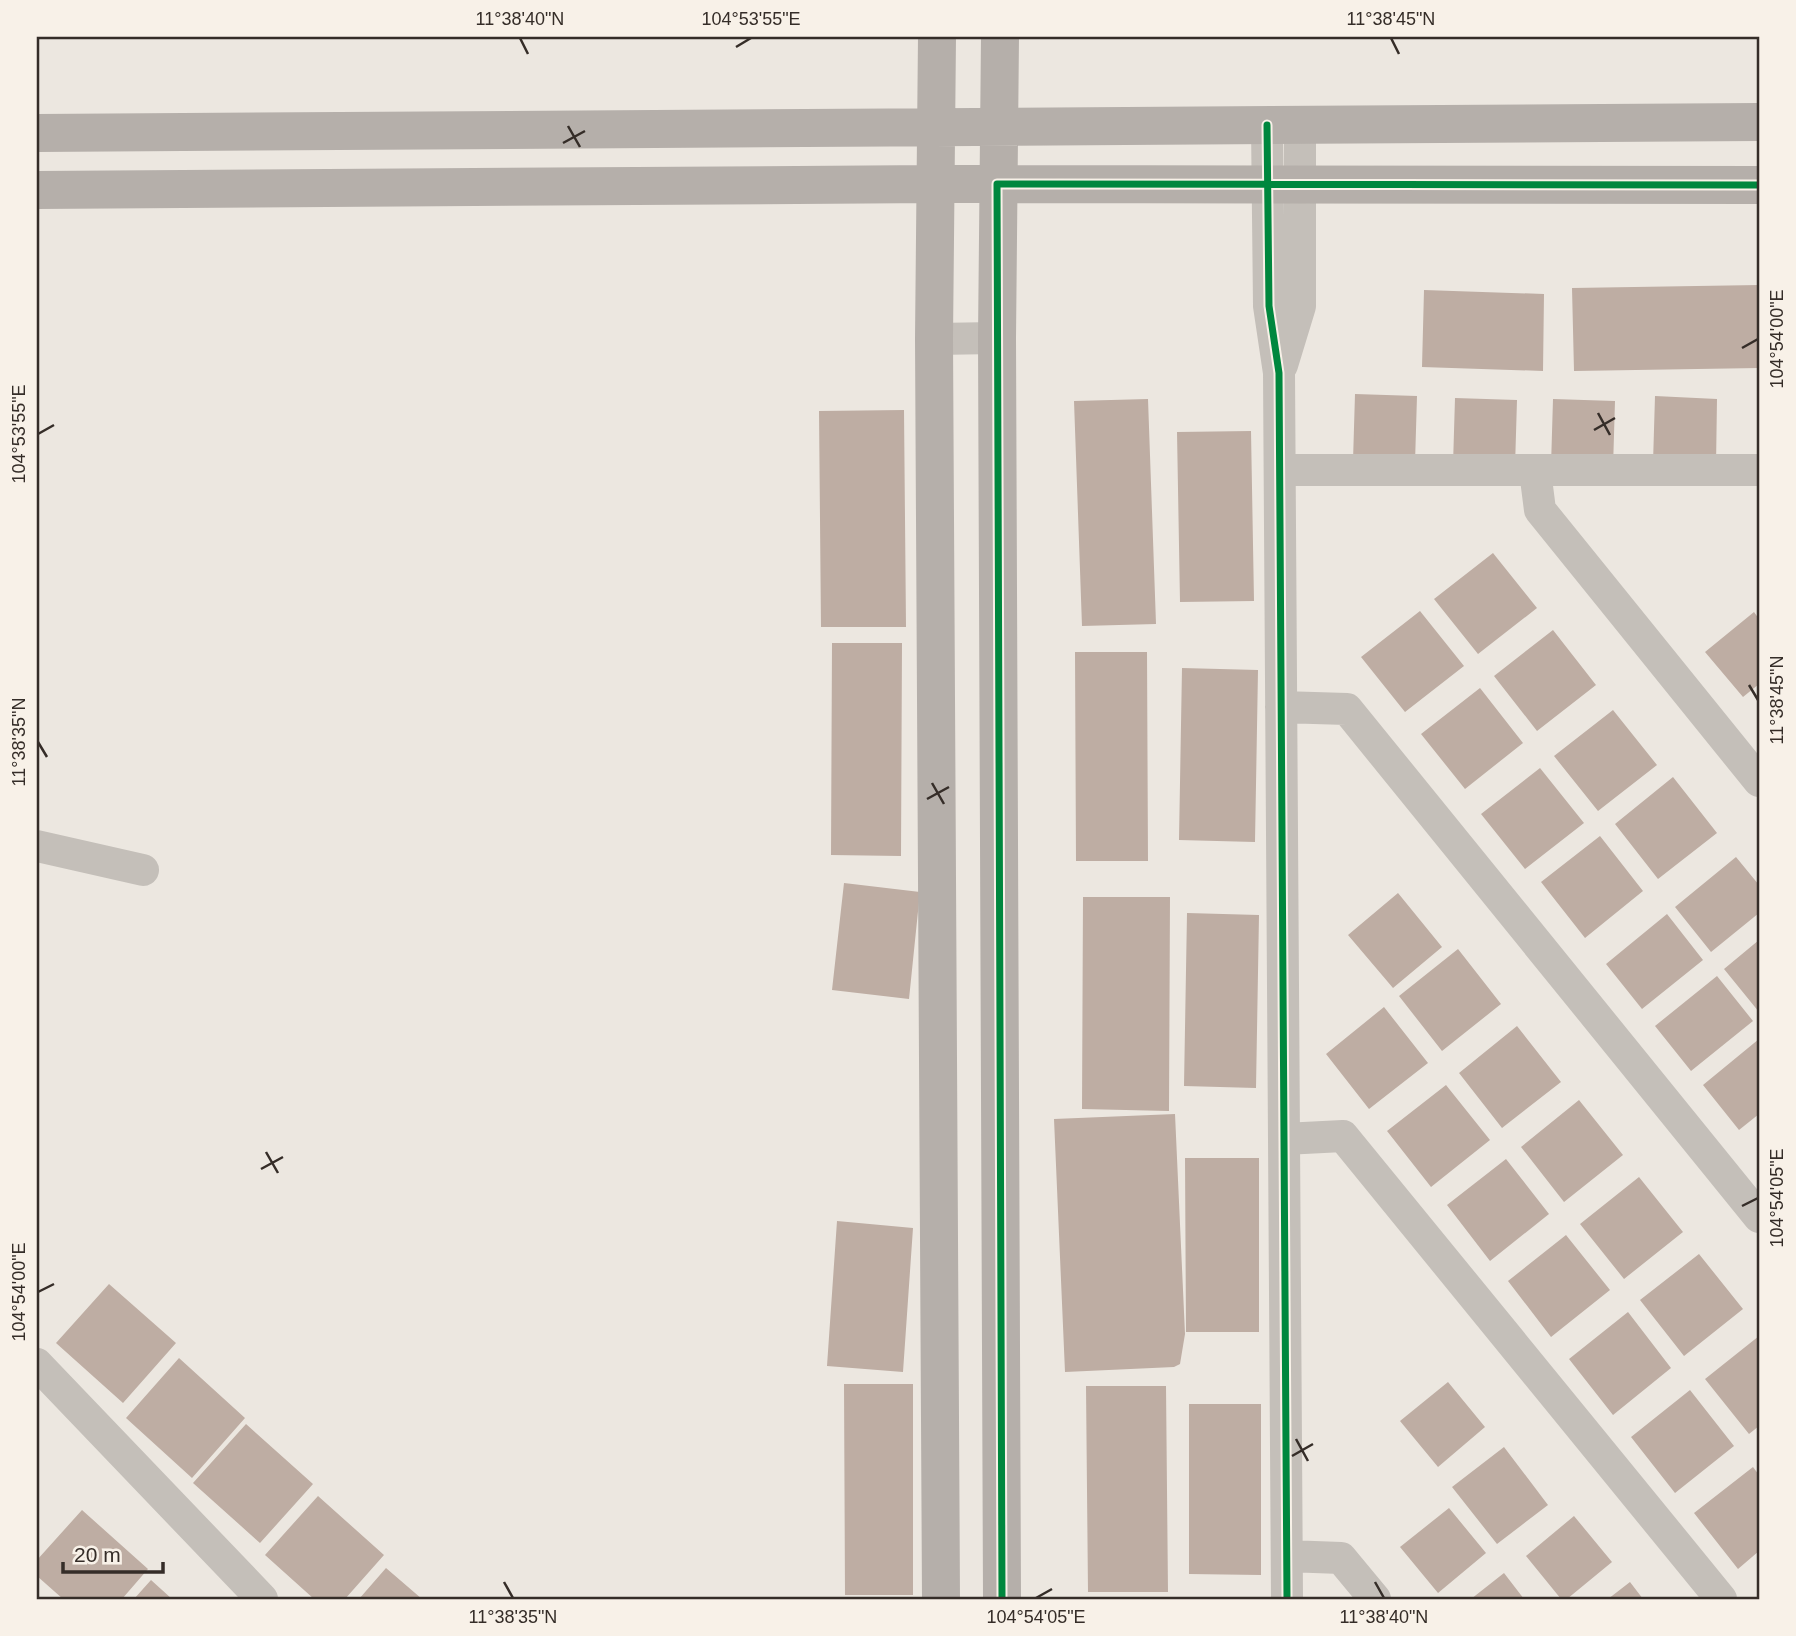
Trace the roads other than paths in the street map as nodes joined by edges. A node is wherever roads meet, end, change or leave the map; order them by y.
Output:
1 (937, 37) edge
2 (1000, 37) edge
3 (1759, 122) edge
4 (1538, 123) junction
5 (1284, 125) junction
6 (936, 127) junction
7 (998, 127) junction
8 (699, 129) junction
9 (216, 132) junction
10 (37, 133) edge
11 (935, 184) junction
12 (997, 184) junction
13 (1284, 184) junction
14 (1539, 184) junction
15 (1759, 185) edge
16 (698, 186) junction
17 (214, 189) junction
18 (37, 190) edge
19 (997, 338) junction
20 (934, 339) junction
21 (1280, 470) junction
22 (1759, 470) edge
23 (1535, 471) junction
24 (1281, 707) junction
25 (1759, 781) edge
26 (37, 846) edge
27 (143, 870) dead end
28 (1284, 1139) junction
29 (1759, 1217) edge
30 (37, 1364) edge
31 (1287, 1556) junction
32 (262, 1599) edge
33 (941, 1599) edge
34 (1002, 1599) edge
35 (1287, 1599) edge
36 (1375, 1599) edge
37 (1721, 1599) edge

1 - 6 street
2 - 7 street
3 - 4 street
4 - 5 street
4 - 14 street
5 - 7 street
5 - 13 street
6 - 7 street
6 - 8 street
6 - 11 street
7 - 12 street
8 - 9 street
8 - 16 street
9 - 10 street
9 - 17 street
11 - 12 street
11 - 16 street
11 - 20 street
12 - 13 street
12 - 19 street
13 - 14 street
13 - 21 street
14 - 15 street
16 - 17 street
17 - 18 street
19 - 20 street
19 - 34 street
20 - 33 street
21 - 23 street
21 - 24 street
22 - 23 street
23 - 25 street
24 - 28 street
24 - 29 street
26 - 27 street
28 - 31 street
28 - 37 street
30 - 32 street
31 - 35 street
31 - 36 street

